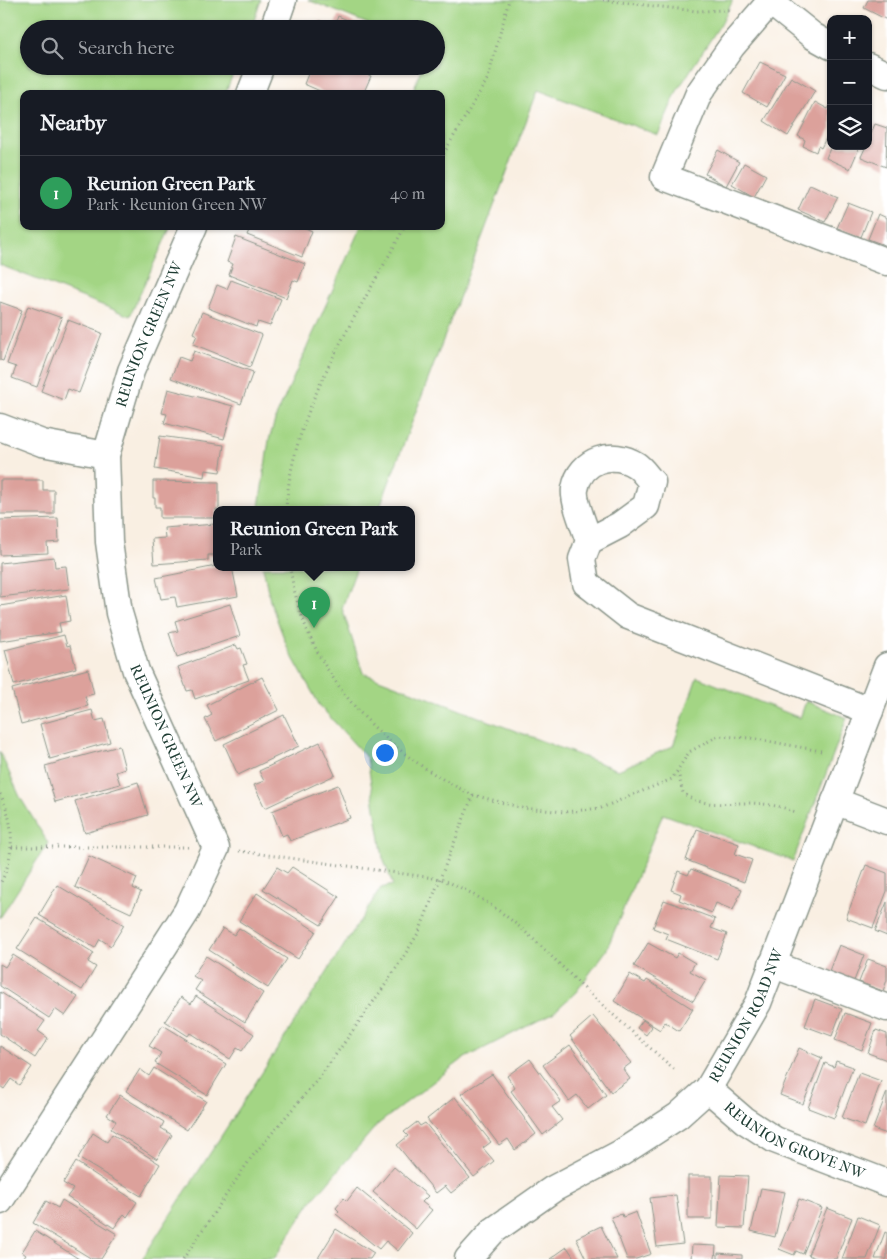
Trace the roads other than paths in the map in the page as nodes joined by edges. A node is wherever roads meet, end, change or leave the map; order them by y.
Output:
1 (283, 0) edge
2 (769, 1) edge
3 (276, 20) edge
4 (827, 44) edge
5 (872, 68) edge
6 (887, 74) edge
7 (257, 75) edge
8 (251, 90) edge
9 (192, 230) edge
10 (887, 262) edge
11 (0, 427) edge
12 (106, 455) junction
13 (590, 541) dead end
14 (887, 666) edge
15 (870, 711) junction
16 (835, 801) junction
17 (887, 820) edge
18 (772, 964) junction
19 (887, 1008) edge
20 (708, 1089) junction
21 (887, 1183) edge
22 (0, 1201) edge
23 (468, 1259) edge

1 - 3 street
2 - 4 street
2 - 10 street
5 - 6 street
7 - 8 street
9 - 12 street, REUNION GREEN NW
11 - 12 street
12 - 22 street, REUNION GREEN NW
13 - 15 street
14 - 15 street, REUNION ROAD NW
15 - 16 street, REUNION ROAD NW
16 - 17 street
16 - 18 street, REUNION ROAD NW
18 - 19 street
18 - 20 street, REUNION ROAD NW
20 - 21 street, REUNION GROVE NW
20 - 23 street, REUNION ROAD NW

